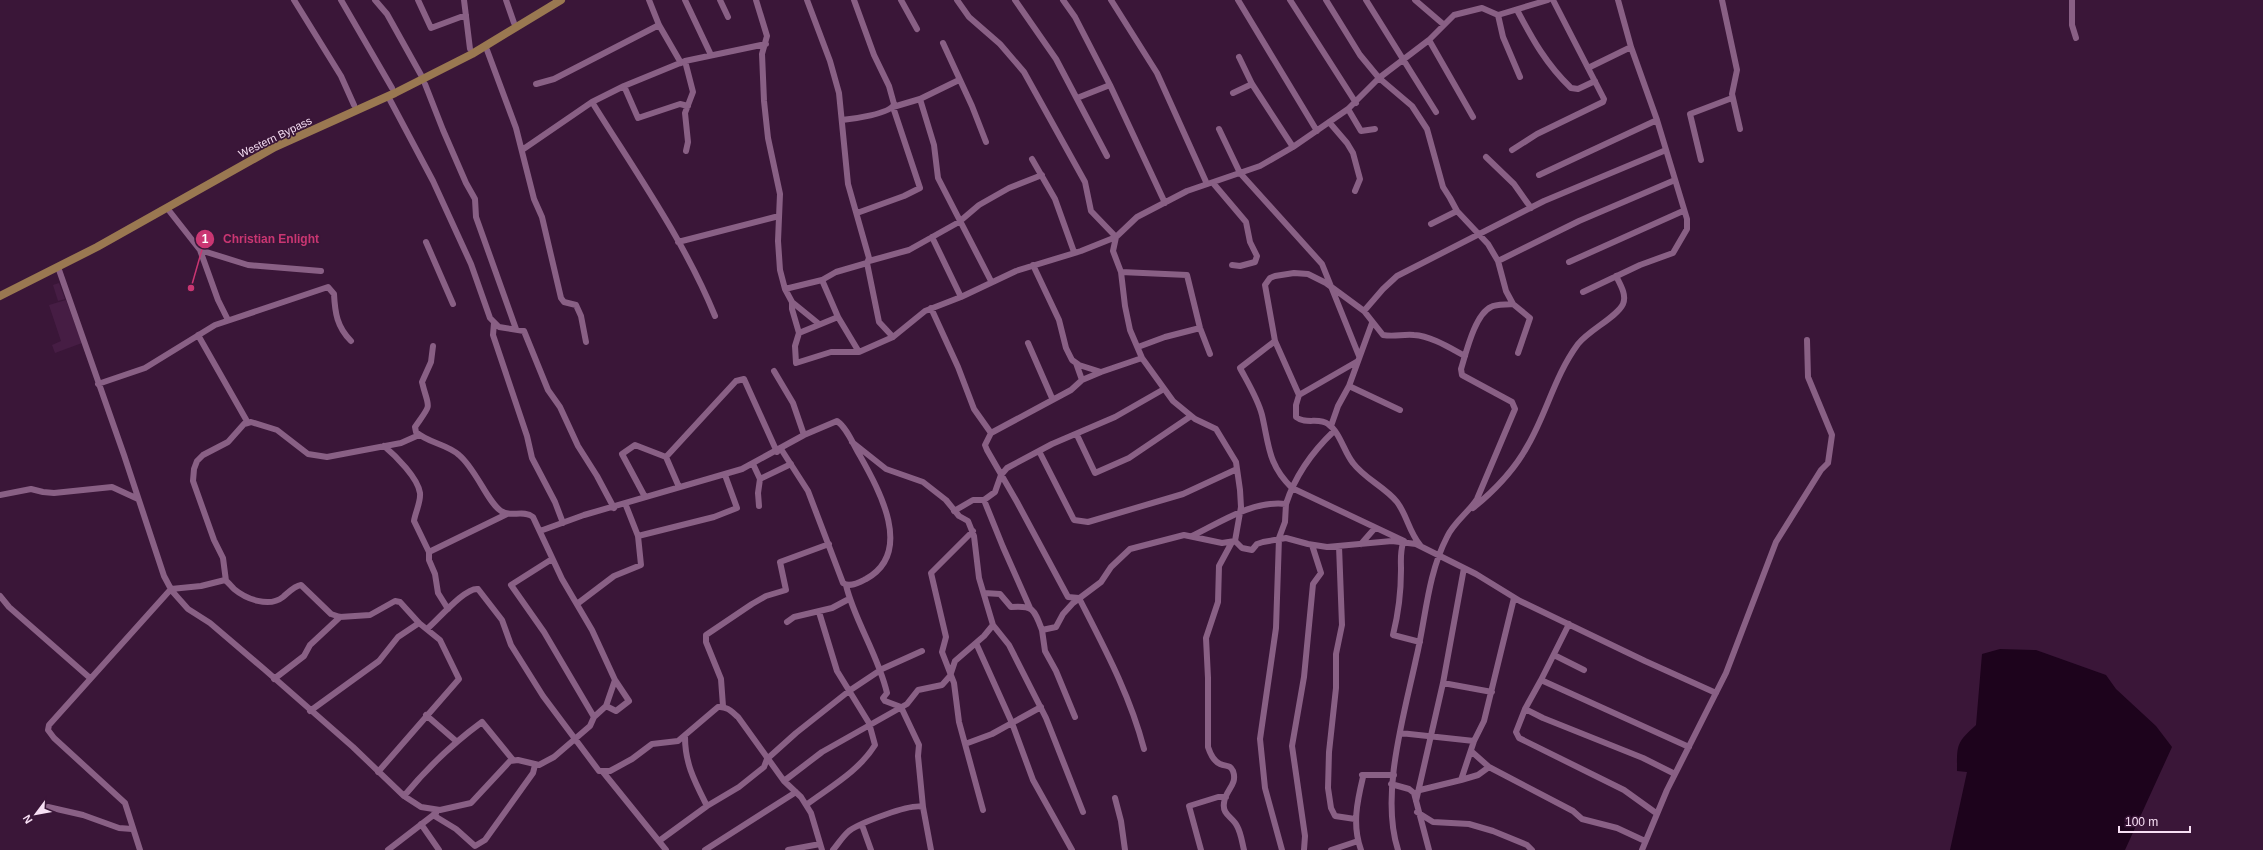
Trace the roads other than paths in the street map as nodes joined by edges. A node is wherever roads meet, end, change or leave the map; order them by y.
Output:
1 (294, 0) edge
2 (341, 0) edge
3 (375, 0) edge
4 (418, 0) edge
5 (464, 0) edge
6 (506, 0) edge
7 (561, 0) edge
8 (648, 0) edge
9 (685, 0) edge
10 (720, 0) edge
11 (756, 0) edge
12 (806, 0) edge
13 (854, 0) edge
14 (900, 0) edge
15 (957, 0) edge
16 (1014, 0) edge
17 (1063, 0) edge
18 (1111, 0) edge
19 (1238, 0) edge
20 (1290, 0) edge
21 (1326, 0) edge
22 (1366, 0) edge
23 (1415, 0) edge
24 (1548, 0) edge
25 (1553, 0) edge
26 (1618, 0) edge
27 (1722, 0) edge
28 (2072, 0) edge
29 (1517, 10) junction
30 (1498, 14) junction
31 (466, 15) junction
32 (728, 18) dead end
33 (514, 23) dead end
34 (1443, 24) junction
35 (659, 25) junction
36 (918, 29) dead end
37 (2076, 38) dead end
38 (1429, 40) junction
39 (943, 43) dead end
40 (766, 44) junction
41 (1631, 47) junction
42 (470, 49) dead end
43 (487, 50) dead end
44 (711, 55) junction
45 (1239, 57) dead end
46 (1404, 59) junction
47 (683, 62) junction
48 (1588, 68) junction
49 (421, 75) dead end
50 (1520, 77) dead end
51 (1379, 78) junction
52 (959, 80) junction
53 (1594, 81) junction
54 (425, 84) dead end
55 (536, 84) dead end
56 (1252, 84) junction
57 (1110, 85) junction
58 (624, 86) junction
59 (392, 88) dead end
60 (1233, 93) dead end
61 (1077, 98) junction
62 (1732, 98) junction
63 (920, 99) junction
64 (390, 100) dead end
65 (592, 102) junction
66 (1356, 102) junction
67 (354, 105) dead end
68 (688, 106) junction
69 (893, 107) junction
70 (1348, 110) junction
71 (1436, 112) dead end
72 (1473, 117) dead end
73 (842, 120) junction
74 (1657, 120) junction
75 (1329, 122) junction
76 (1219, 129) dead end
77 (1376, 129) dead end
78 (1740, 129) dead end
79 (1317, 131) junction
80 (986, 142) dead end
81 (1293, 148) junction
82 (522, 150) junction
83 (1512, 150) dead end
84 (1666, 150) junction
85 (686, 151) dead end
86 (1107, 156) dead end
87 (1486, 157) dead end
88 (1032, 159) dead end
89 (1701, 160) dead end
90 (1240, 173) junction
91 (1042, 175) junction
92 (1539, 175) dead end
93 (1675, 180) junction
94 (1210, 184) junction
95 (1356, 191) dead end
96 (1165, 203) junction
97 (167, 208) junction
98 (1531, 208) junction
99 (1457, 210) junction
100 (1683, 210) junction
101 (856, 213) junction
102 (779, 216) junction
103 (959, 222) junction
104 (1430, 224) dead end
105 (1480, 234) junction
106 (932, 237) junction
107 (1116, 237) junction
108 (426, 242) dead end
109 (678, 242) junction
110 (200, 250) junction
111 (1074, 252) junction
112 (1498, 261) junction
113 (868, 262) junction
114 (1569, 262) dead end
115 (1033, 265) junction
116 (1232, 265) dead end
117 (58, 267) junction
118 (321, 271) dead end
119 (1121, 272) junction
120 (1616, 276) junction
121 (822, 280) junction
122 (990, 282) junction
123 (1332, 287) junction
124 (785, 289) junction
125 (1583, 292) dead end
126 (0, 296) edge
127 (961, 297) junction
128 (792, 302) junction
129 (453, 304) dead end
130 (1512, 304) junction
131 (932, 308) junction
132 (1364, 311) junction
133 (715, 316) dead end
134 (838, 317) junction
135 (228, 320) junction
136 (494, 323) junction
137 (1372, 323) junction
138 (819, 324) junction
139 (1200, 328) junction
140 (516, 329) junction
141 (799, 333) junction
142 (198, 335) junction
143 (893, 337) junction
144 (1807, 340) dead end
145 (351, 341) dead end
146 (1275, 341) junction
147 (586, 342) dead end
148 (1028, 343) dead end
149 (433, 346) dead end
150 (1138, 347) junction
151 (859, 352) junction
152 (1518, 353) dead end
153 (1210, 354) dead end
154 (1465, 356) junction
155 (1142, 358) junction
156 (1358, 359) junction
157 (1076, 363) junction
158 (774, 371) dead end
159 (1102, 372) junction
160 (1082, 380) junction
161 (98, 384) junction
162 (1349, 386) junction
163 (1164, 390) junction
164 (1299, 395) junction
165 (1052, 398) junction
166 (1400, 410) dead end
167 (1191, 416) junction
168 (248, 423) junction
169 (1332, 428) junction
170 (991, 433) junction
171 (419, 435) junction
172 (804, 435) junction
173 (1077, 435) junction
174 (851, 441) junction
175 (384, 446) junction
176 (779, 450) junction
177 (1038, 451) junction
178 (666, 457) junction
179 (753, 464) junction
180 (791, 464) junction
181 (1237, 469) junction
182 (725, 475) junction
183 (1000, 476) junction
184 (760, 479) junction
185 (678, 487) junction
186 (1292, 488) junction
187 (0, 495) edge
188 (644, 497) junction
189 (138, 499) junction
190 (984, 500) junction
191 (625, 503) junction
192 (1286, 504) junction
193 (759, 506) dead end
194 (614, 508) junction
195 (954, 511) junction
196 (1470, 511) junction
197 (1240, 512) junction
198 (507, 514) junction
199 (563, 523) junction
200 (1375, 528) junction
201 (540, 531) junction
202 (973, 531) junction
203 (638, 536) junction
204 (1192, 536) junction
205 (1279, 538) junction
206 (1234, 541) junction
207 (1406, 543) junction
208 (829, 544) junction
209 (1361, 544) junction
210 (1312, 545) junction
211 (1420, 545) junction
212 (1339, 546) junction
213 (429, 552) junction
214 (1438, 556) junction
215 (552, 559) junction
216 (1464, 568) junction
217 (226, 581) junction
218 (846, 585) junction
219 (171, 589) junction
220 (984, 593) junction
221 (0, 596) edge
222 (1079, 598) junction
223 (1514, 598) junction
224 (847, 600) dead end
225 (577, 604) junction
226 (1030, 608) junction
227 (448, 609) junction
228 (819, 612) junction
229 (340, 617) junction
230 (787, 622) dead end
231 (419, 623) junction
232 (1569, 624) junction
233 (993, 625) junction
234 (427, 629) junction
235 (1042, 630) junction
236 (1420, 642) junction
237 (976, 643) junction
238 (922, 651) dead end
239 (1554, 655) junction
240 (882, 669) junction
241 (1584, 670) dead end
242 (951, 673) junction
243 (90, 678) junction
244 (274, 679) junction
245 (615, 680) junction
246 (1540, 680) junction
247 (1443, 683) junction
248 (850, 691) junction
249 (1492, 692) junction
250 (1716, 693) junction
251 (606, 706) junction
252 (723, 706) junction
253 (900, 707) junction
254 (1041, 707) junction
255 (1525, 708) junction
256 (310, 710) junction
257 (426, 715) junction
258 (594, 717) junction
259 (1075, 717) dead end
260 (869, 723) junction
261 (1012, 723) junction
262 (1400, 733) junction
263 (685, 737) junction
264 (1429, 737) junction
265 (574, 740) junction
266 (456, 741) junction
267 (1474, 741) junction
268 (965, 744) junction
269 (1689, 747) junction
270 (1144, 748) dead end
271 (1471, 751) junction
272 (767, 759) junction
273 (513, 760) junction
274 (535, 766) junction
275 (1489, 767) junction
276 (378, 772) junction
277 (603, 772) junction
278 (1675, 774) junction
279 (1394, 775) junction
280 (1461, 780) junction
281 (784, 781) junction
282 (1391, 784) junction
283 (1420, 790) junction
284 (796, 792) junction
285 (404, 796) junction
286 (1226, 797) junction
287 (1115, 798) dead end
288 (1416, 801) junction
289 (806, 805) junction
290 (707, 806) junction
291 (48, 807) dead end
292 (923, 807) junction
293 (440, 810) junction
294 (983, 810) dead end
295 (1083, 812) dead end
296 (1418, 812) junction
297 (1656, 813) junction
298 (433, 815) junction
299 (1355, 819) junction
300 (1128, 820) dead end
301 (1121, 821) junction
302 (421, 824) junction
303 (862, 824) junction
304 (132, 829) junction
305 (659, 840) junction
306 (1358, 841) junction
307 (1645, 841) junction
308 (821, 847) edge
309 (140, 850) edge
310 (388, 850) edge
311 (439, 850) edge
312 (666, 850) edge
313 (706, 850) edge
314 (788, 850) edge
315 (833, 850) edge
316 (871, 850) edge
317 (932, 850) edge
318 (1072, 850) edge
319 (1125, 850) edge
320 (1201, 850) edge
321 (1244, 850) edge
322 (1282, 850) edge
323 (1304, 850) edge
324 (1331, 850) edge
325 (1361, 850) edge
326 (1398, 850) edge
327 (1429, 850) edge
328 (1532, 850) edge
329 (1642, 850) edge

1 - 67 street
2 - 59 street
3 - 49 street
4 - 31 street
5 - 31 street
6 - 33 street
7 - 97 main road, Western Bypass
8 - 35 street
9 - 44 street
10 - 32 street
11 - 40 street
12 - 73 street
13 - 69 street
14 - 36 street
15 - 107 street
16 - 61 street
17 - 57 street
18 - 94 street
19 - 79 street
20 - 66 street
21 - 51 street
22 - 46 street
23 - 34 street
24 - 29 street
25 - 48 street
26 - 41 street
27 - 62 street
28 - 37 street
29 - 30 street
29 - 53 street
30 - 34 street
30 - 50 street
31 - 42 street
34 - 38 street
35 - 47 street
35 - 55 street
38 - 46 street
38 - 72 street
39 - 52 street
40 - 44 street
40 - 102 street
41 - 48 street
41 - 74 street
43 - 82 street
44 - 47 street
45 - 56 street
46 - 51 street
46 - 71 street
47 - 58 street
47 - 68 street
48 - 53 street
51 - 66 street
51 - 99 street
52 - 63 street
52 - 80 street
53 - 83 street
54 - 140 street
56 - 60 street
56 - 81 street
57 - 61 street
57 - 96 street
58 - 65 street
58 - 68 street
61 - 86 street
62 - 78 street
62 - 89 street
63 - 69 street
63 - 103 street
64 - 136 street
65 - 82 street
65 - 109 street
66 - 70 street
68 - 85 street
69 - 73 street
69 - 101 street
70 - 75 street
70 - 77 street
73 - 101 street
74 - 84 street
74 - 92 street
75 - 79 street
75 - 95 street
76 - 90 street
79 - 81 street
81 - 90 street
82 - 147 street
84 - 93 street
84 - 98 street
87 - 98 street
88 - 91 street
90 - 94 street
90 - 123 street
91 - 103 street
91 - 111 street
93 - 100 street
93 - 112 street
94 - 96 street
94 - 116 street
96 - 107 street
97 - 110 street
97 - 117 main road, Western Bypass
98 - 105 street
99 - 104 street
99 - 105 street
100 - 114 street
100 - 120 street
101 - 113 street
102 - 109 street
102 - 124 street
103 - 106 street
103 - 122 street
105 - 112 street
105 - 132 street
106 - 113 street
106 - 127 street
107 - 111 street
107 - 119 street
108 - 129 street
109 - 133 street
110 - 118 street
110 - 135 street
111 - 115 street
112 - 130 street
113 - 121 street
113 - 143 street
115 - 122 street
115 - 157 street
117 - 126 main road, Western Bypass
117 - 161 street
119 - 139 street
119 - 150 street
120 - 125 street
120 - 196 street
121 - 124 street
121 - 134 street
122 - 127 street
123 - 132 street
123 - 146 street
123 - 156 street
124 - 128 street
127 - 131 street
128 - 138 street
128 - 141 street
130 - 152 street
130 - 154 street
131 - 143 street
131 - 170 street
132 - 137 street
134 - 138 street
134 - 151 street
135 - 142 street
135 - 145 street
136 - 140 street
136 - 199 street
137 - 154 street
137 - 156 street
138 - 141 street
139 - 150 street
139 - 153 street
140 - 194 street
141 - 151 street
142 - 161 street
142 - 168 street
143 - 151 street
144 - 250 street
146 - 164 street
146 - 186 street
148 - 165 street
149 - 171 street
150 - 155 street
154 - 196 street
155 - 159 street
155 - 163 street
156 - 162 street
156 - 164 street
157 - 159 street
157 - 160 street
158 - 172 street
159 - 160 street
160 - 165 street
161 - 189 street
162 - 166 street
162 - 169 street
163 - 167 street
163 - 173 street
164 - 169 street
165 - 170 street
167 - 173 street
167 - 181 street
168 - 175 street
168 - 217 street
169 - 186 street
169 - 211 street
170 - 183 street
171 - 175 street
171 - 198 street
172 - 174 street
172 - 176 street
173 - 177 street
174 - 195 street
174 - 218 street
175 - 213 street
176 - 178 street
176 - 179 street
176 - 180 street
177 - 181 street
177 - 183 street
178 - 185 street
178 - 188 street
179 - 182 street
179 - 184 street
180 - 184 street
180 - 208 street
181 - 197 street
182 - 185 street
182 - 203 street
183 - 190 street
183 - 222 street
184 - 193 street
185 - 188 street
186 - 192 street
186 - 200 street
187 - 189 street
188 - 191 street
189 - 219 street
190 - 195 street
190 - 226 street
191 - 194 street
191 - 203 street
192 - 197 street
192 - 205 street
194 - 199 street
195 - 202 street
196 - 214 street
197 - 204 street
197 - 206 street
198 - 201 street
198 - 213 street
199 - 201 street
200 - 207 street
200 - 209 street
201 - 215 street
202 - 220 street
202 - 242 street
203 - 225 street
204 - 206 street
204 - 222 street
205 - 206 street
205 - 210 street
205 - 322 street
206 - 286 street
207 - 209 street
207 - 211 street
207 - 236 street
208 - 218 street
208 - 252 street
209 - 212 street
210 - 212 street
210 - 323 street
211 - 214 street
212 - 299 street
213 - 227 street
214 - 216 street
214 - 236 street
215 - 225 street
215 - 258 street
216 - 223 street
216 - 247 street
217 - 219 street
217 - 229 street
218 - 240 street
219 - 243 street
219 - 244 street
220 - 226 street
220 - 233 street
221 - 243 street
222 - 235 street
222 - 270 street
223 - 232 street
223 - 249 street
224 - 228 street
225 - 245 street
226 - 235 street
227 - 234 street
227 - 265 street
228 - 230 street
228 - 248 street
229 - 231 street
229 - 244 street
231 - 234 street
231 - 256 street
232 - 239 street
232 - 250 street
233 - 237 street
233 - 254 street
234 - 257 street
235 - 259 street
236 - 262 street
237 - 242 street
237 - 261 street
238 - 240 street
239 - 241 street
239 - 246 street
240 - 248 street
240 - 253 street
242 - 253 street
242 - 268 street
243 - 304 street
244 - 256 street
245 - 251 street
245 - 251 street
246 - 255 street
246 - 269 street
247 - 249 street
247 - 264 street
248 - 260 street
248 - 272 street
249 - 267 street
250 - 269 street
251 - 258 street
252 - 263 street
252 - 272 street
253 - 260 street
253 - 292 street
254 - 261 street
254 - 295 street
255 - 278 street
255 - 297 street
256 - 276 street
257 - 266 street
257 - 276 street
258 - 265 street
260 - 281 street
260 - 289 street
261 - 268 street
261 - 318 street
262 - 264 street
262 - 279 street
263 - 277 street
263 - 290 street
264 - 267 street
264 - 283 street
265 - 274 street
265 - 277 street
266 - 273 street
266 - 285 street
267 - 271 street
268 - 294 street
269 - 278 street
271 - 275 street
271 - 280 street
272 - 281 street
272 - 290 street
273 - 274 street
273 - 293 street
274 - 298 street
275 - 280 street
275 - 307 street
276 - 285 street
277 - 305 street
278 - 297 street
279 - 282 street
279 - 299 street
280 - 283 street
281 - 284 street
282 - 288 street
282 - 326 street
283 - 288 street
284 - 289 street
284 - 313 street
285 - 293 street
286 - 320 street
286 - 321 street
287 - 301 street
288 - 296 street
289 - 308 street
290 - 305 street
291 - 304 street
292 - 303 street
292 - 317 street
293 - 298 street
296 - 327 street
296 - 328 street
297 - 307 street
298 - 302 street
299 - 306 street
300 - 301 street
301 - 319 street
302 - 310 street
302 - 311 street
303 - 315 street
303 - 316 street
304 - 309 street
305 - 312 street
306 - 324 street
306 - 325 street
307 - 329 street
308 - 314 street

